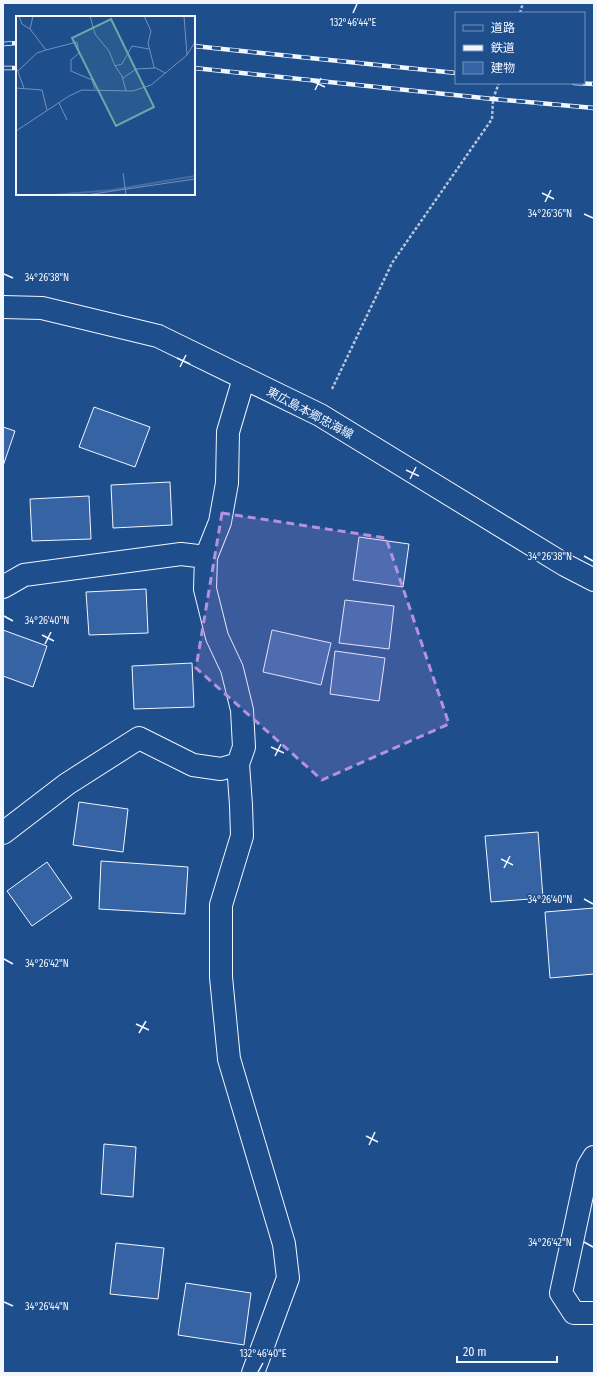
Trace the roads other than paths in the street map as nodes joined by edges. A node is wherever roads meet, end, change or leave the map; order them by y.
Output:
1 (3, 307) edge
2 (244, 378) junction
3 (206, 557) junction
4 (594, 580) edge
5 (3, 587) edge
6 (238, 764) junction
7 (3, 833) edge
8 (594, 1157) edge
9 (594, 1313) edge
10 (253, 1373) edge

1 - 2 street, 東広島本郷忠海線
2 - 3 street
2 - 4 street, 東広島本郷忠海線
3 - 5 street
3 - 6 street
6 - 7 street
6 - 10 street
8 - 9 street

